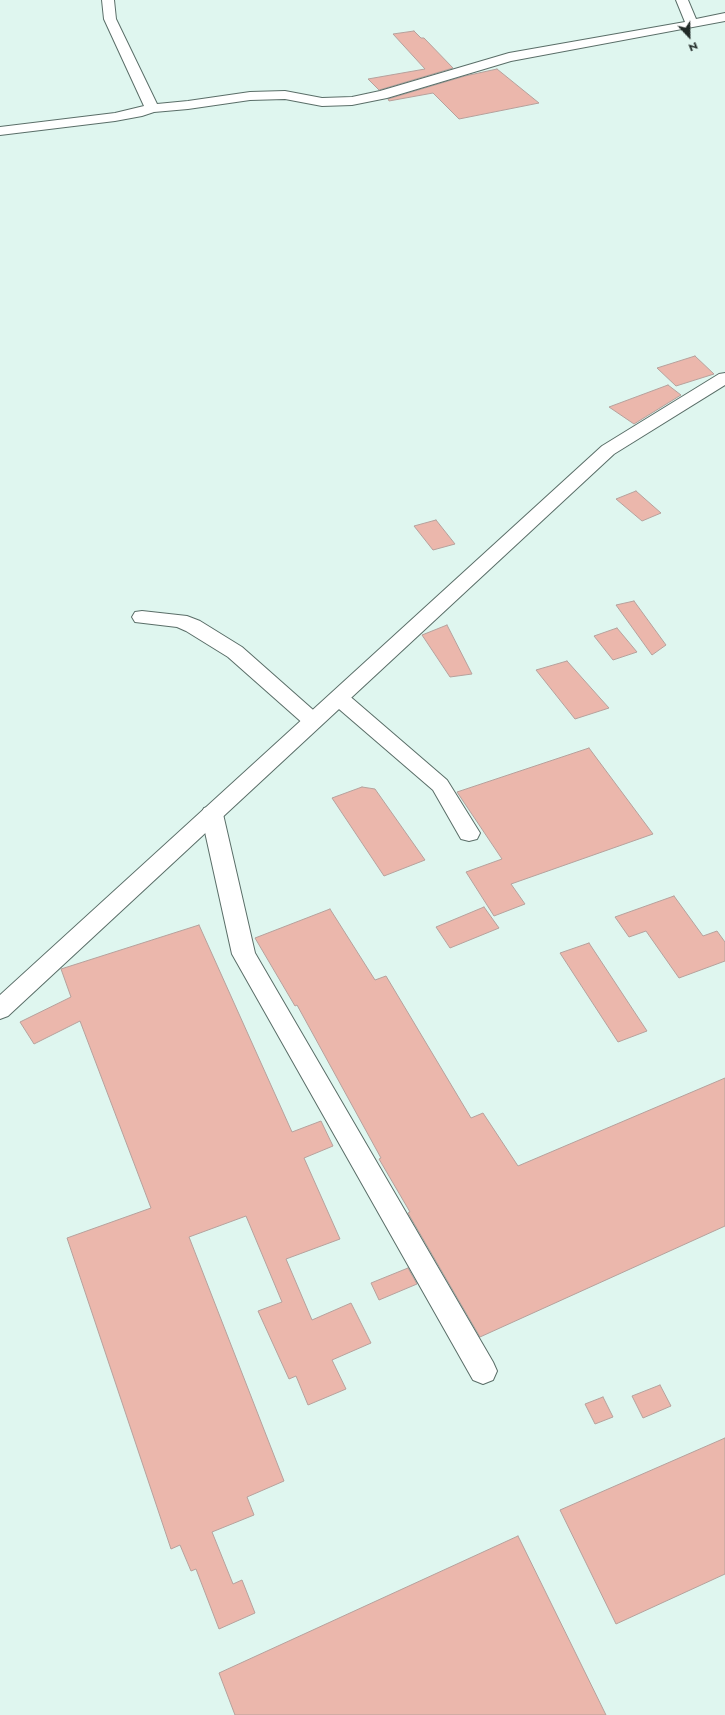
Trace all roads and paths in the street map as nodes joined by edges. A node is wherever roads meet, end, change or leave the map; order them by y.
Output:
1 (108, 0) edge
2 (682, 0) edge
3 (725, 17) edge
4 (692, 24) junction
5 (152, 108) junction
6 (0, 131) edge
7 (725, 378) edge
8 (142, 617) dead end
9 (339, 698) junction
10 (313, 721) junction
11 (212, 814) junction
12 (469, 833) dead end
13 (0, 1009) edge
14 (483, 1372) dead end

1 - 5 street
2 - 4 street
3 - 4 street
4 - 5 street
5 - 6 street
7 - 9 street
8 - 10 street
9 - 10 street
9 - 12 street
10 - 11 street
11 - 13 street
11 - 14 street

